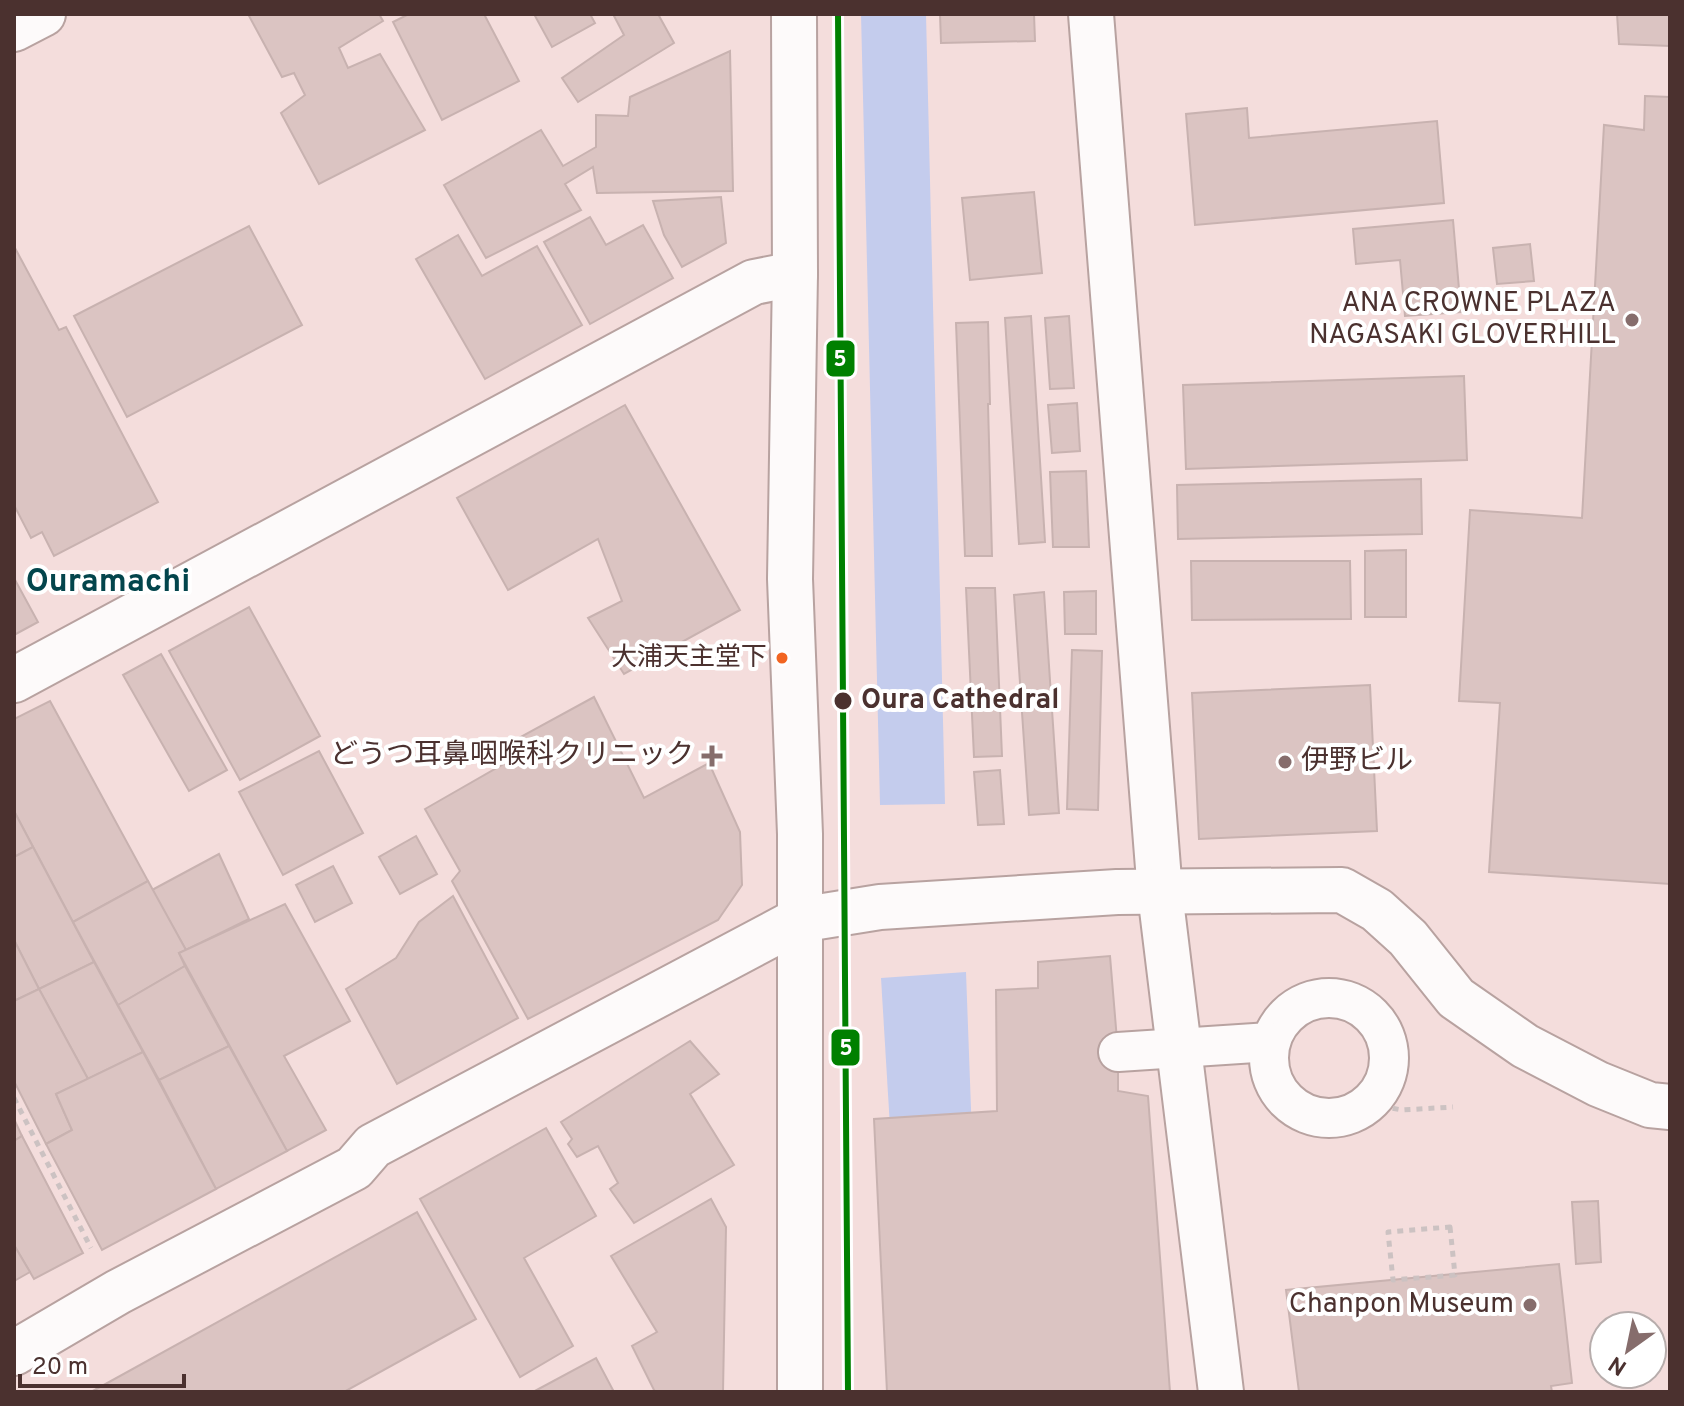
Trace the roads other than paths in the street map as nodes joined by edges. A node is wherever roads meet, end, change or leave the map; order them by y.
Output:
1 (43, 14) edge
2 (794, 14) edge
3 (1091, 14) edge
4 (14, 29) edge
5 (795, 274) junction
6 (14, 680) edge
7 (1160, 893) junction
8 (799, 920) junction
9 (1270, 1042) junction
10 (1118, 1052) dead end
11 (1670, 1107) edge
12 (14, 1353) edge
13 (800, 1392) edge
14 (1221, 1392) edge

1 - 4 street
2 - 5 street
3 - 7 street
5 - 6 street
5 - 8 street
7 - 8 street
7 - 11 street
7 - 14 street
8 - 12 street
8 - 13 street
9 - 9 street
9 - 10 street

